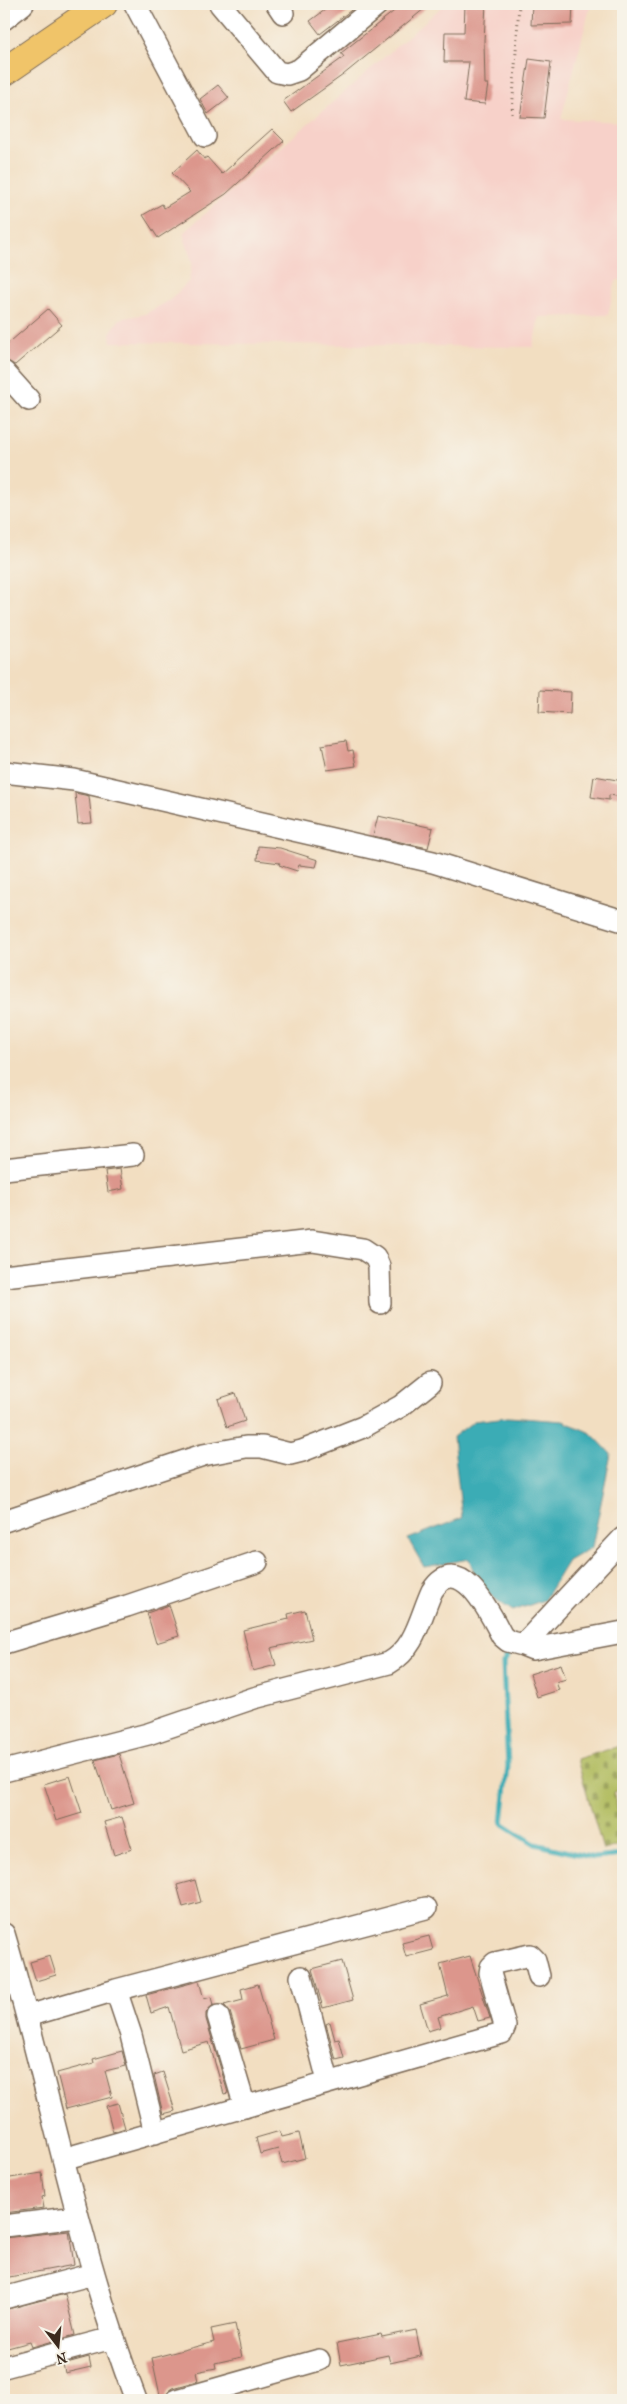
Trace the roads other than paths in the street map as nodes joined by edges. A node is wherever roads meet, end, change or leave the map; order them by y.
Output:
1 (23, 4) edge
2 (103, 4) edge
3 (135, 4) edge
4 (220, 4) edge
5 (378, 4) edge
6 (4, 19) edge
7 (4, 72) edge
8 (205, 136) dead end
9 (4, 372) edge
10 (29, 400) dead end
11 (4, 772) edge
12 (623, 921) edge
13 (133, 1155) dead end
14 (4, 1169) edge
15 (4, 1276) edge
16 (380, 1302) dead end
17 (430, 1383) dead end
18 (4, 1521) edge
19 (623, 1538) edge
20 (257, 1562) dead end
21 (623, 1632) edge
22 (4, 1643) edge
23 (516, 1644) junction
24 (4, 1770) edge
25 (426, 1908) dead end
26 (4, 1934) edge
27 (539, 1976) dead end
28 (301, 1977) dead end
29 (116, 1990) junction
30 (28, 2016) junction
31 (218, 2016) dead end
32 (328, 2081) junction
33 (245, 2107) junction
34 (155, 2134) junction
35 (63, 2158) junction
36 (76, 2217) junction
37 (4, 2226) edge
38 (93, 2274) junction
39 (4, 2298) edge
40 (112, 2338) junction
41 (319, 2360) dead end
42 (4, 2367) edge
43 (136, 2400) edge
44 (177, 2400) edge

1 - 6 street
2 - 7 highway
3 - 8 street
4 - 5 street
9 - 10 street
11 - 12 street
13 - 14 street
15 - 16 street
17 - 18 street
19 - 23 street
20 - 22 street
21 - 23 street
23 - 24 street
25 - 29 street
26 - 30 street
27 - 32 street
28 - 32 street
29 - 30 street
29 - 34 street
30 - 35 street
31 - 33 street
32 - 33 street
33 - 34 street
34 - 35 street
35 - 36 street
36 - 37 street
36 - 38 street
38 - 39 street
38 - 40 street
40 - 42 street
40 - 43 street
41 - 44 street

